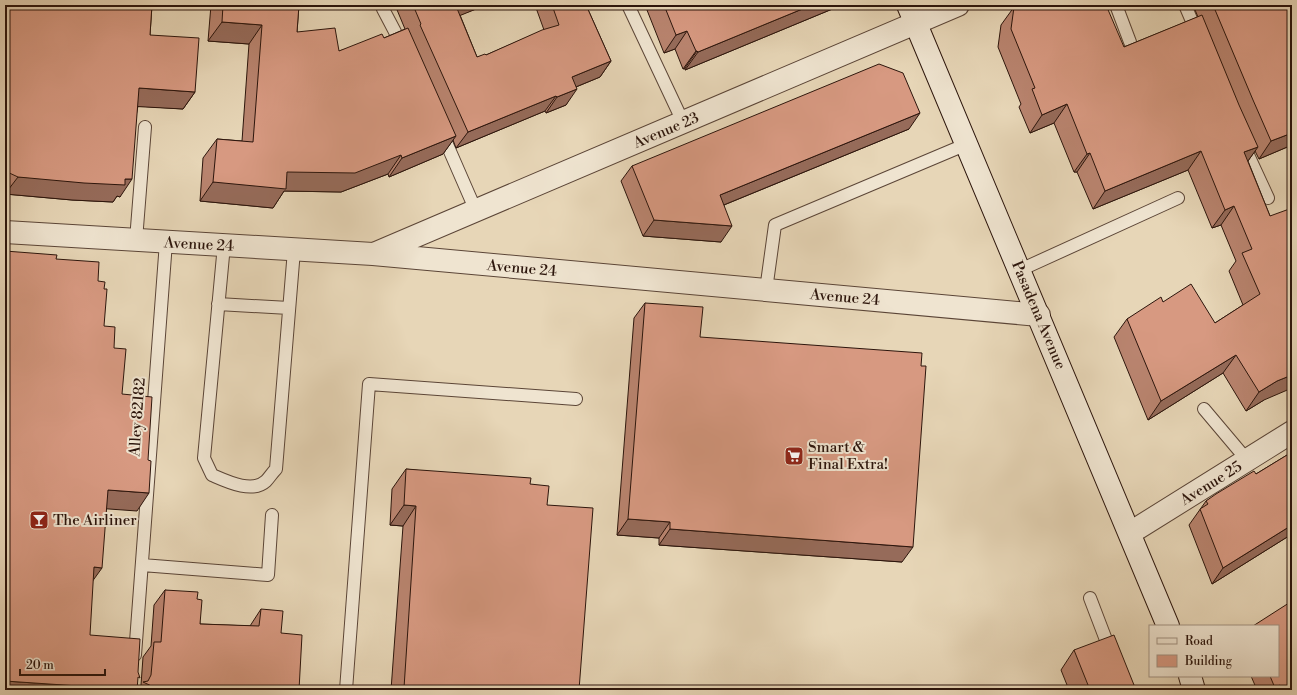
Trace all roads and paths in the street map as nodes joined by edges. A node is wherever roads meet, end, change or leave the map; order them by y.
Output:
1 (628, 5) edge
2 (958, 5) edge
3 (1116, 5) edge
4 (1185, 5) edge
5 (383, 9) dead end
6 (912, 14) edge
7 (1200, 41) edge
8 (1130, 42) dead end
9 (408, 57) edge
10 (683, 122) junction
11 (438, 124) edge
12 (146, 127) dead end
13 (1239, 135) edge
14 (967, 144) junction
15 (1178, 198) dead end
16 (1268, 198) dead end
17 (476, 211) junction
18 (5, 232) edge
19 (136, 240) junction
20 (166, 242) junction
21 (224, 245) junction
22 (294, 250) junction
23 (373, 254) junction
24 (1020, 270) junction
25 (766, 290) junction
26 (218, 304) junction
27 (289, 308) junction
28 (1039, 315) junction
29 (576, 399) dead end
30 (1204, 409) dead end
31 (1292, 432) edge
32 (1247, 460) junction
33 (272, 515) dead end
34 (1130, 533) junction
35 (142, 566) junction
36 (1090, 598) dead end
37 (1168, 625) edge
38 (1114, 662) edge
39 (135, 667) edge
40 (1190, 677) edge
41 (346, 690) edge
42 (1194, 690) edge

1 - 10 lane
2 - 6 street, Avenue 23
3 - 8 lane
4 - 7 lane
5 - 9 lane
6 - 10 street, Avenue 23
6 - 14 street, Pasadena Avenue
10 - 17 street, Avenue 23
11 - 17 lane
12 - 19 lane
13 - 16 lane
14 - 24 street, Pasadena Avenue
14 - 25 lane
15 - 24 lane
17 - 23 street, Avenue 23
18 - 19 street, Avenue 24
19 - 20 street, Avenue 24
20 - 21 street, Avenue 24
20 - 35 lane, Alley 82182
21 - 22 street, Avenue 24
21 - 26 lane
22 - 23 street, Avenue 24
22 - 27 lane
23 - 25 street, Avenue 24
24 - 28 street, Pasadena Avenue
25 - 28 street, Avenue 24
26 - 27 lane
26 - 27 lane
28 - 34 street, Pasadena Avenue
29 - 41 lane
30 - 32 lane
31 - 32 street, Avenue 25
32 - 34 street, Avenue 25
33 - 35 lane
34 - 37 street, Pasadena Avenue
35 - 39 lane, Alley 82182
36 - 38 lane
40 - 42 street

